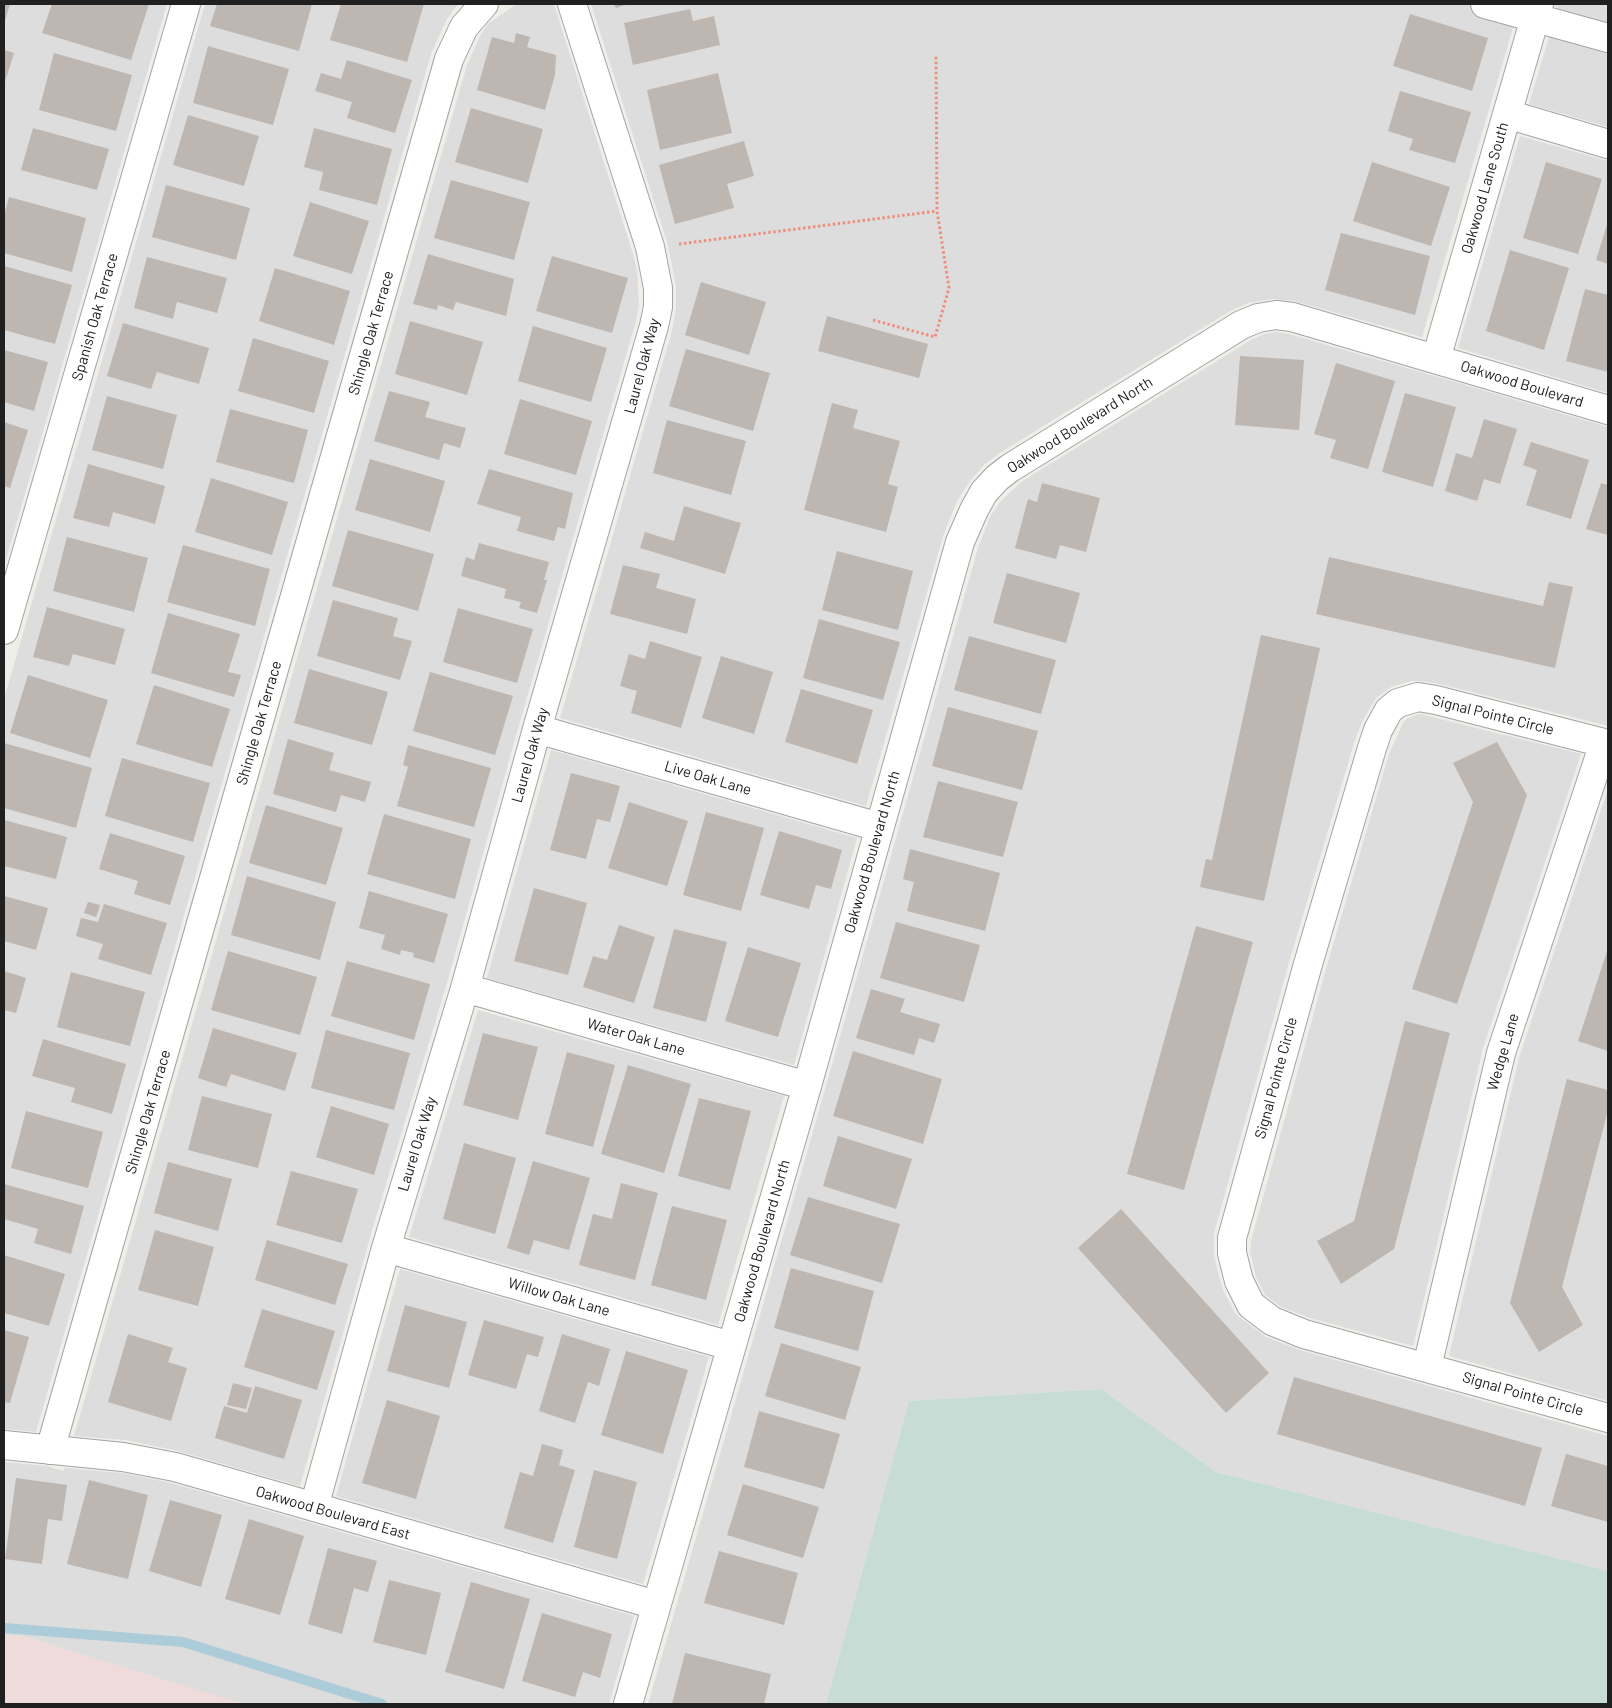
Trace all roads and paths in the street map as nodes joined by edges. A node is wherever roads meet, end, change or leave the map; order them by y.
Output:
1 (186, 4) edge
2 (484, 4) edge
3 (572, 4) edge
4 (1485, 4) edge
5 (1537, 11) edge
6 (1608, 38) edge
7 (936, 56) dead end
8 (1507, 114) junction
9 (1608, 144) edge
10 (937, 211) junction
11 (650, 247) junction
12 (873, 320) dead end
13 (1436, 359) junction
14 (1608, 410) edge
15 (4, 630) edge
16 (537, 729) junction
17 (1606, 743) edge
18 (879, 827) junction
19 (464, 988) junction
20 (807, 1086) junction
21 (386, 1248) junction
22 (731, 1346) junction
23 (1427, 1367) junction
24 (1608, 1418) edge
25 (4, 1446) edge
26 (50, 1450) junction
27 (314, 1507) junction
28 (656, 1606) junction
29 (628, 1704) edge

1 - 15 street, Spanish Oak Terrace
2 - 26 street, Shingle Oak Terrace
3 - 11 street, Laurel Oak Way
4 - 5 street
5 - 6 street
5 - 8 street, Oakwood Lane South
7 - 10 path
8 - 9 street
8 - 13 street, Oakwood Lane South
10 - 11 path
10 - 12 path
11 - 16 street, Laurel Oak Way
13 - 14 street, Oakwood Boulevard
13 - 18 street, Oakwood Boulevard North
16 - 18 street, Live Oak Lane
16 - 19 street, Laurel Oak Way
17 - 23 street, Wedge Lane
17 - 23 street, Signal Pointe Circle
18 - 20 street, Oakwood Boulevard North
19 - 20 street, Water Oak Lane
19 - 21 street, Laurel Oak Way
20 - 22 street, Oakwood Boulevard North
21 - 22 street, Willow Oak Lane
21 - 27 street, Laurel Oak Way
22 - 28 street, Oakwood Boulevard North
23 - 24 street, Signal Pointe Circle
25 - 26 street, Oakwood Boulevard East
26 - 27 street, Oakwood Boulevard East
27 - 28 street, Oakwood Boulevard East
28 - 29 street, Oakwood Boulevard North

